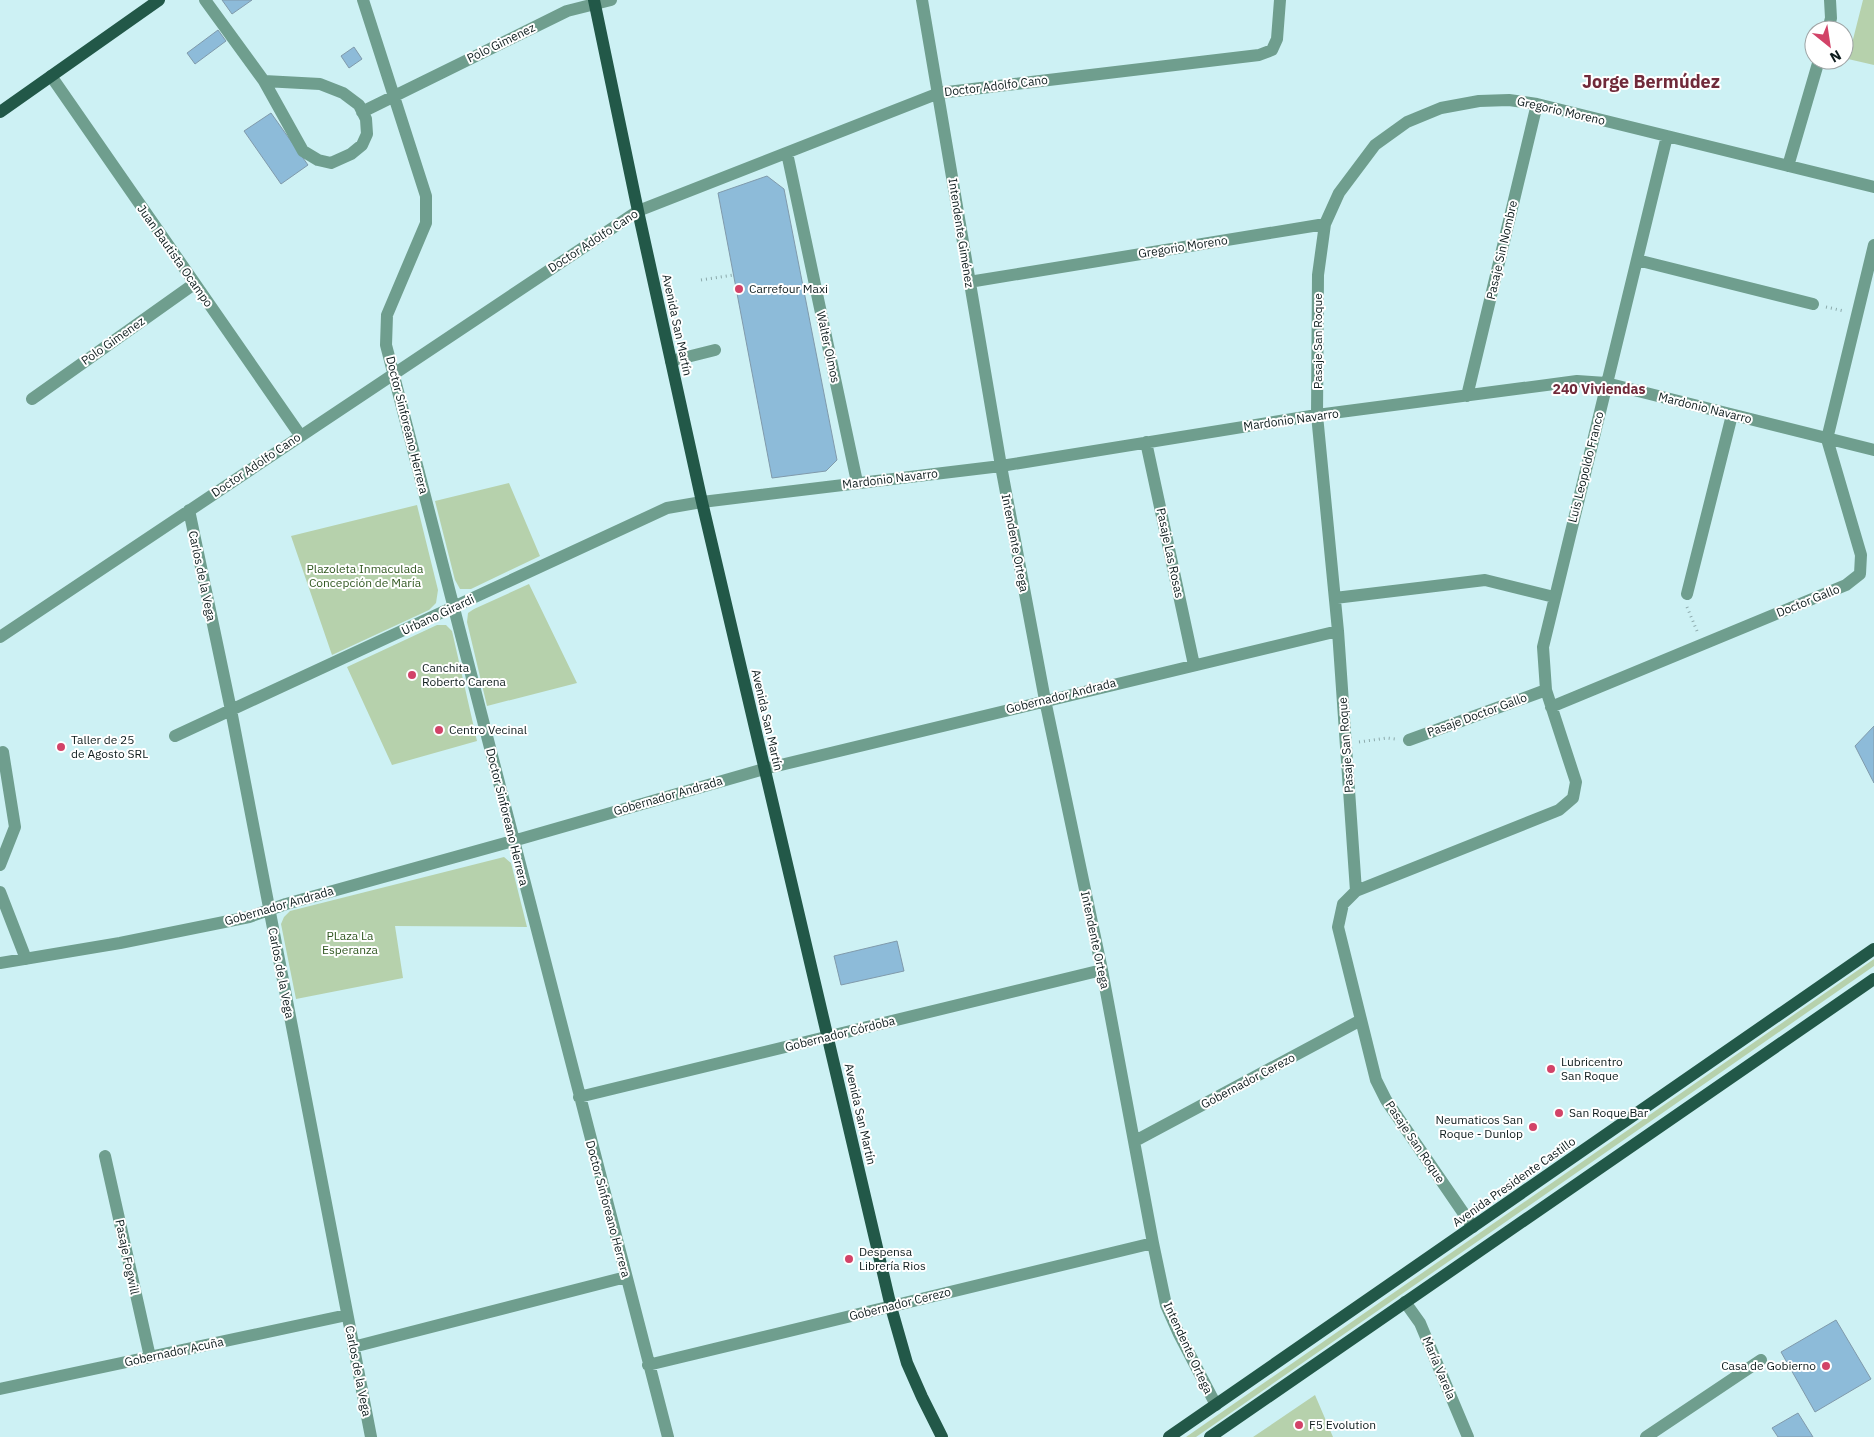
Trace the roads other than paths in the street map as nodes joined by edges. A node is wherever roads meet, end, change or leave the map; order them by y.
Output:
1 (159, 0) edge
2 (205, 0) edge
3 (363, 0) edge
4 (611, 0) edge
5 (922, 0) edge
6 (1280, 0) edge
7 (1830, 0) edge
8 (595, 2) edge
9 (1830, 20) edge
10 (1816, 70) edge
11 (51, 76) junction
12 (264, 81) junction
13 (938, 93) junction
14 (395, 96) junction
15 (1537, 104) junction
16 (0, 112) edge
17 (362, 112) junction
18 (1667, 136) junction
19 (787, 153) junction
20 (1788, 166) junction
21 (1874, 187) edge
22 (638, 211) junction
23 (1325, 224) junction
24 (1874, 245) edge
25 (1637, 260) junction
26 (968, 282) junction
27 (194, 284) junction
28 (1813, 304) road end
29 (715, 350) dead end
30 (671, 361) junction
31 (394, 374) junction
32 (1606, 383) junction
33 (1467, 396) junction
34 (32, 398) dead end
35 (1317, 415) junction
36 (1732, 415) junction
37 (300, 435) junction
38 (1827, 439) junction
39 (1146, 442) junction
40 (1874, 450) edge
41 (1001, 466) junction
42 (857, 482) junction
43 (702, 502) junction
44 (188, 510) junction
45 (1687, 594) road end
46 (1554, 597) junction
47 (1335, 598) junction
48 (454, 608) junction
49 (1338, 631) junction
50 (0, 637) edge
51 (1194, 664) junction
52 (1546, 690) junction
53 (1045, 700) junction
54 (1551, 707) junction
55 (231, 710) junction
56 (175, 736) dead end
57 (1408, 740) road end
58 (0, 753) edge
59 (764, 769) junction
60 (513, 841) junction
61 (0, 865) edge
62 (1356, 891) junction
63 (0, 892) edge
64 (269, 910) junction
65 (1874, 950) edge
66 (26, 959) junction
67 (0, 963) edge
68 (1102, 970) junction
69 (1874, 979) edge
70 (1360, 1020) junction
71 (827, 1037) junction
72 (579, 1097) junction
73 (1135, 1142) junction
74 (105, 1156) dead end
75 (1473, 1227) junction
76 (1153, 1243) junction
77 (626, 1277) junction
78 (1406, 1302) junction
79 (891, 1307) junction
80 (347, 1315) junction
81 (353, 1347) junction
82 (150, 1357) junction
83 (1761, 1360) dead end
84 (648, 1365) junction
85 (0, 1389) edge
86 (1216, 1405) junction
87 (371, 1437) edge
88 (668, 1437) edge
89 (942, 1437) edge
90 (1169, 1437) edge
91 (1210, 1437) edge
92 (1468, 1437) edge
93 (1646, 1437) edge

1 - 11 main road
2 - 12 street
3 - 14 street, Doctor Sinforeano Herrera
4 - 8 street, Polo Gimenez
5 - 13 street, Intendente Giménez
6 - 13 street, Doctor Adolfo Cano
7 - 9 street
8 - 14 street, Polo Gimenez
8 - 22 main road, Avenida San Martín
10 - 20 street
11 - 16 main road
11 - 27 street, Juan Bautista Ocampo
12 - 17 street
12 - 17 street
13 - 19 street, Doctor Adolfo Cano
13 - 26 street, Intendente Giménez
14 - 17 street, Polo Gimenez
14 - 31 street, Doctor Sinforeano Herrera
15 - 18 street, Gregorio Moreno
15 - 23 street, Gregorio Moreno
15 - 33 street, Pasaje Sin Nombre
18 - 20 street, Gregorio Moreno
18 - 25 street, Luis Leopoldo Franco
19 - 22 street, Doctor Adolfo Cano
19 - 42 street, Walter Olmos
20 - 21 street, Gregorio Moreno
22 - 30 main road, Avenida San Martín
22 - 31 street, Doctor Adolfo Cano
23 - 26 street, Gregorio Moreno
23 - 35 street, Pasaje San Roque
24 - 38 street, Doctor Gallo
25 - 28 street
25 - 32 street, Luis Leopoldo Franco
26 - 41 street, Intendente Giménez
27 - 34 street, Polo Gimenez
27 - 37 street, Juan Bautista Ocampo
29 - 30 street
30 - 43 main road, Avenida San Martín
31 - 37 street, Doctor Adolfo Cano
31 - 48 street, Doctor Sinforeano Herrera
32 - 33 street, Mardonio Navarro
32 - 36 street, Mardonio Navarro
32 - 46 street, Luis Leopoldo Franco
33 - 35 street, Mardonio Navarro
35 - 39 street, Mardonio Navarro
35 - 47 street, Pasaje San Roque
36 - 38 street, Mardonio Navarro
36 - 45 street
37 - 44 street, Doctor Adolfo Cano
38 - 40 street, Mardonio Navarro
38 - 54 street, Doctor Gallo
39 - 41 street, Mardonio Navarro
39 - 51 street, Pasaje Las Rosas
41 - 42 street, Mardonio Navarro
41 - 53 street, Intendente Ortega
42 - 43 street, Mardonio Navarro
43 - 48 street, Urbano Girardi
43 - 59 main road, Avenida San Martín
44 - 50 street, Doctor Adolfo Cano
44 - 55 street, Carlos de la Vega
46 - 47 street
46 - 52 street, Luis Leopoldo Franco
47 - 49 street, Pasaje San Roque
48 - 55 street, Urbano Girardi
48 - 60 street, Doctor Sinforeano Herrera
49 - 51 street, Gobernador Andrada
49 - 62 street, Pasaje San Roque
51 - 53 street, Gobernador Andrada
52 - 54 street, Luis Leopoldo Franco
52 - 57 street, Pasaje Doctor Gallo
53 - 59 street, Gobernador Andrada
53 - 68 street, Intendente Ortega
54 - 62 street, Luis Leopoldo Franco
55 - 56 street, Urbano Girardi
55 - 64 street, Carlos de la Vega
58 - 61 street
59 - 60 street, Gobernador Andrada
59 - 71 main road, Avenida San Martín
60 - 64 street, Gobernador Andrada
60 - 72 street, Doctor Sinforeano Herrera
62 - 70 street, Pasaje San Roque
63 - 66 street
64 - 66 street, Gobernador Andrada
64 - 80 street, Carlos de la Vega
65 - 75 main road, Avenida Presidente Castillo
66 - 67 street, Gobernador Andrada
68 - 71 street, Gobernador Córdoba
68 - 73 street, Intendente Ortega
69 - 78 main road
70 - 73 street, Gobernador Cerezo
70 - 75 street, Pasaje San Roque
71 - 72 street, Gobernador Córdoba
71 - 79 main road, Avenida San Martín
72 - 77 street, Doctor Sinforeano Herrera
73 - 76 street, Intendente Ortega
74 - 82 street, Pasaje Fogwill
75 - 86 main road, Avenida Presidente Castillo
76 - 79 street, Gobernador Cerezo
76 - 86 street, Intendente Ortega
77 - 81 street
77 - 84 street, Doctor Sinforeano Herrera
78 - 91 main road
78 - 92 street, María Varela
79 - 84 street, Gobernador Cerezo
79 - 89 main road, Avenida San Martín
80 - 81 street, Carlos de la Vega
80 - 82 street, Gobernador Acuña
81 - 87 street, Carlos de la Vega
82 - 85 street, Gobernador Acuña
83 - 93 street
84 - 88 street, Doctor Sinforeano Herrera
86 - 90 main road, Avenida Presidente Castillo

